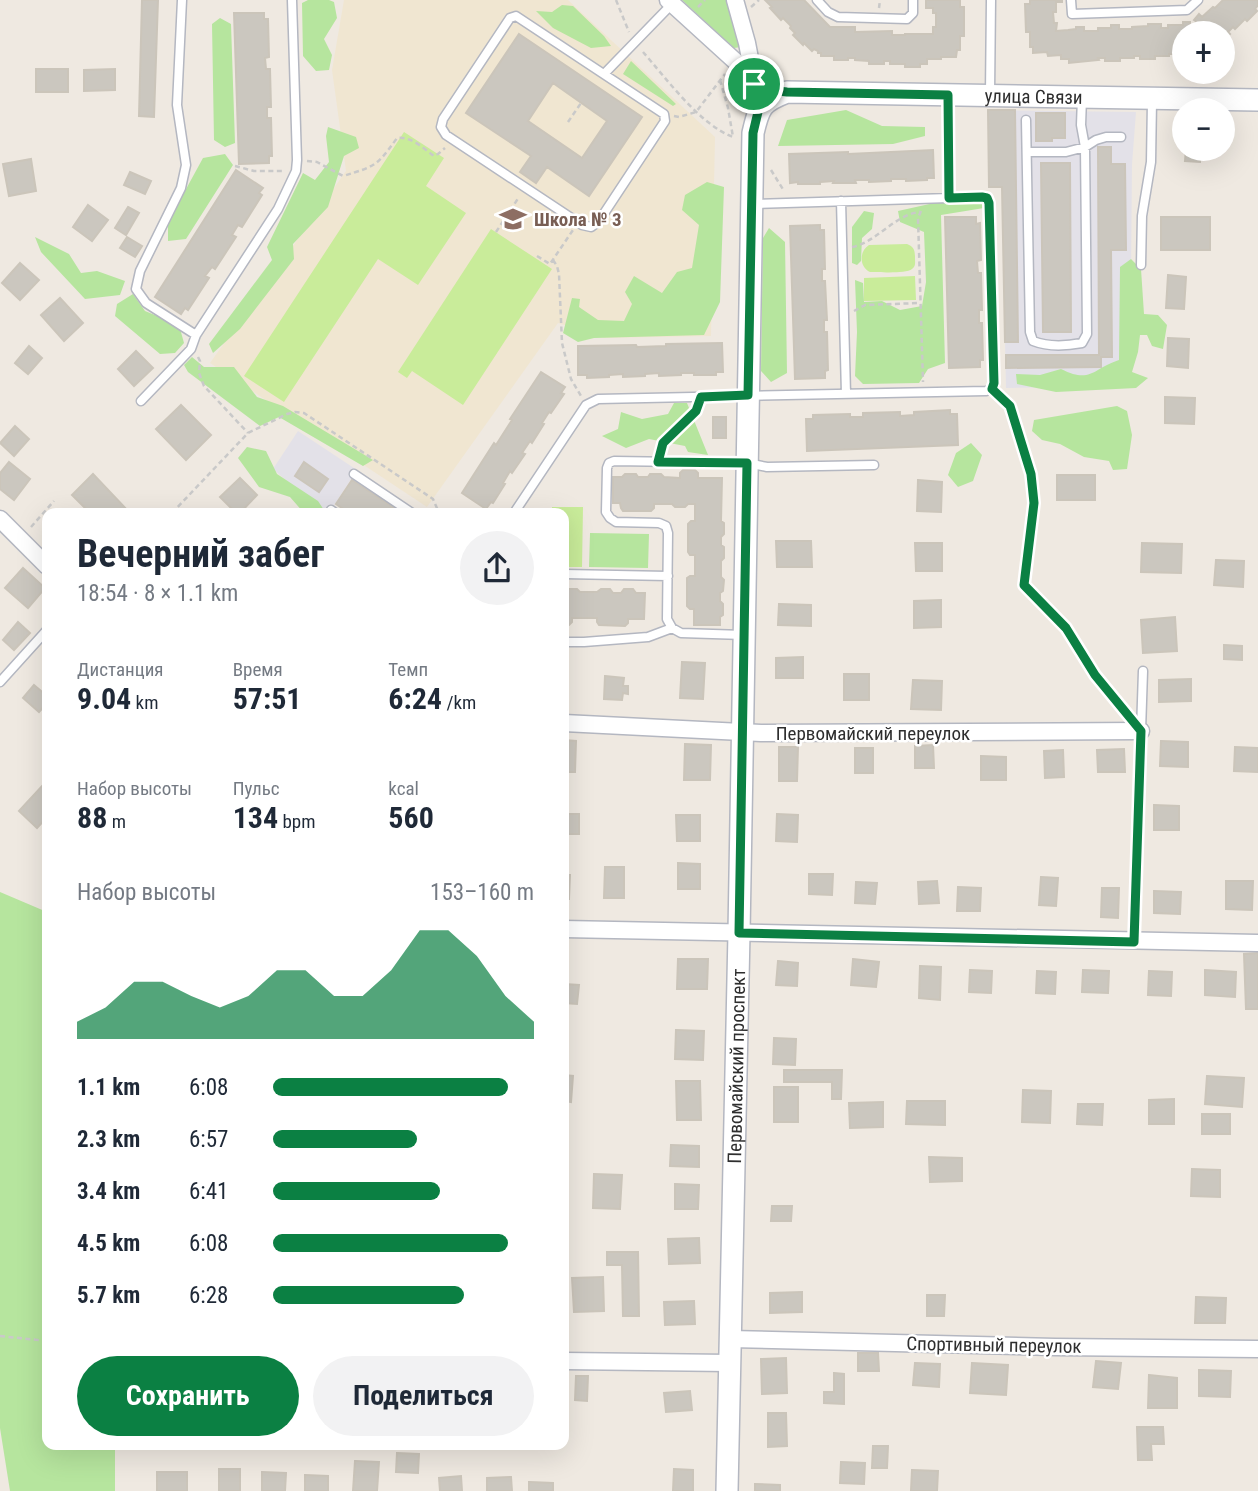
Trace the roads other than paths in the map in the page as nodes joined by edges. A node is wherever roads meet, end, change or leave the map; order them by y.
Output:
1 (182, 0) edge
2 (292, 0) edge
3 (735, 0) edge
4 (817, 0) edge
5 (913, 0) edge
6 (991, 0) edge
7 (1071, 0) edge
8 (1198, 0) edge
9 (670, 2) edge
10 (747, 43) junction
11 (731, 57) junction
12 (604, 74) junction
13 (948, 95) junction
14 (990, 96) junction
15 (767, 97) junction
16 (1082, 98) junction
17 (1152, 99) junction
18 (1258, 100) edge
19 (1026, 120) dead end
20 (1121, 137) dead end
21 (1085, 147) junction
22 (1027, 152) junction
23 (949, 198) junction
24 (841, 201) junction
25 (752, 204) junction
26 (1141, 265) dead end
27 (196, 335) junction
28 (992, 389) junction
29 (846, 394) junction
30 (748, 395) junction
31 (141, 401) dead end
32 (747, 463) junction
33 (874, 465) dead end
34 (354, 474) dead end
35 (405, 508) edge
36 (516, 508) edge
37 (0, 519) edge
38 (42, 561) edge
39 (569, 574) edge
40 (668, 576) junction
41 (1024, 585) road end
42 (672, 628) junction
43 (42, 635) edge
44 (744, 635) junction
45 (569, 642) edge
46 (1143, 671) dead end
47 (0, 681) edge
48 (569, 723) edge
49 (1141, 731) junction
50 (743, 733) junction
51 (569, 929) edge
52 (739, 933) junction
53 (1134, 942) junction
54 (1258, 943) edge
55 (730, 1339) junction
56 (1258, 1349) edge
57 (569, 1362) edge
58 (729, 1363) junction
59 (727, 1491) edge

1 - 27 lane
2 - 27 lane
3 - 10 street
4 - 5 lane
6 - 14 lane
7 - 8 lane
9 - 11 street
9 - 12 lane
10 - 11 street
10 - 15 street
11 - 15 street
12 - 12 lane
13 - 14 street, улица Связи
13 - 15 street, улица Связи
13 - 23 lane
14 - 16 street, улица Связи
15 - 25 street, Первомайский проспект
16 - 17 street, улица Связи
16 - 21 lane
17 - 18 street, улица Связи
17 - 26 lane
19 - 22 lane
20 - 21 lane
21 - 22 lane
21 - 22 lane
23 - 24 lane
23 - 28 lane
24 - 25 lane
24 - 29 lane
25 - 30 street, Первомайский проспект
27 - 31 lane
28 - 29 lane
28 - 41 lane
29 - 30 lane
30 - 32 street, Первомайский проспект
30 - 36 lane
32 - 33 lane
32 - 40 lane
32 - 44 street, Первомайский проспект
34 - 35 lane
37 - 38 street
39 - 40 lane
40 - 42 lane
42 - 44 lane
42 - 45 lane
43 - 47 lane
44 - 50 street, Первомайский проспект
46 - 49 lane
48 - 50 street, Первомайский переулок
49 - 50 street, Первомайский переулок
49 - 53 lane
50 - 52 street, Первомайский проспект
51 - 52 street
52 - 53 street
52 - 55 street, Первомайский проспект
53 - 54 street
55 - 56 street, Спортивный переулок
55 - 58 street, Первомайский проспект
57 - 58 street
58 - 59 street, Первомайский проспект

